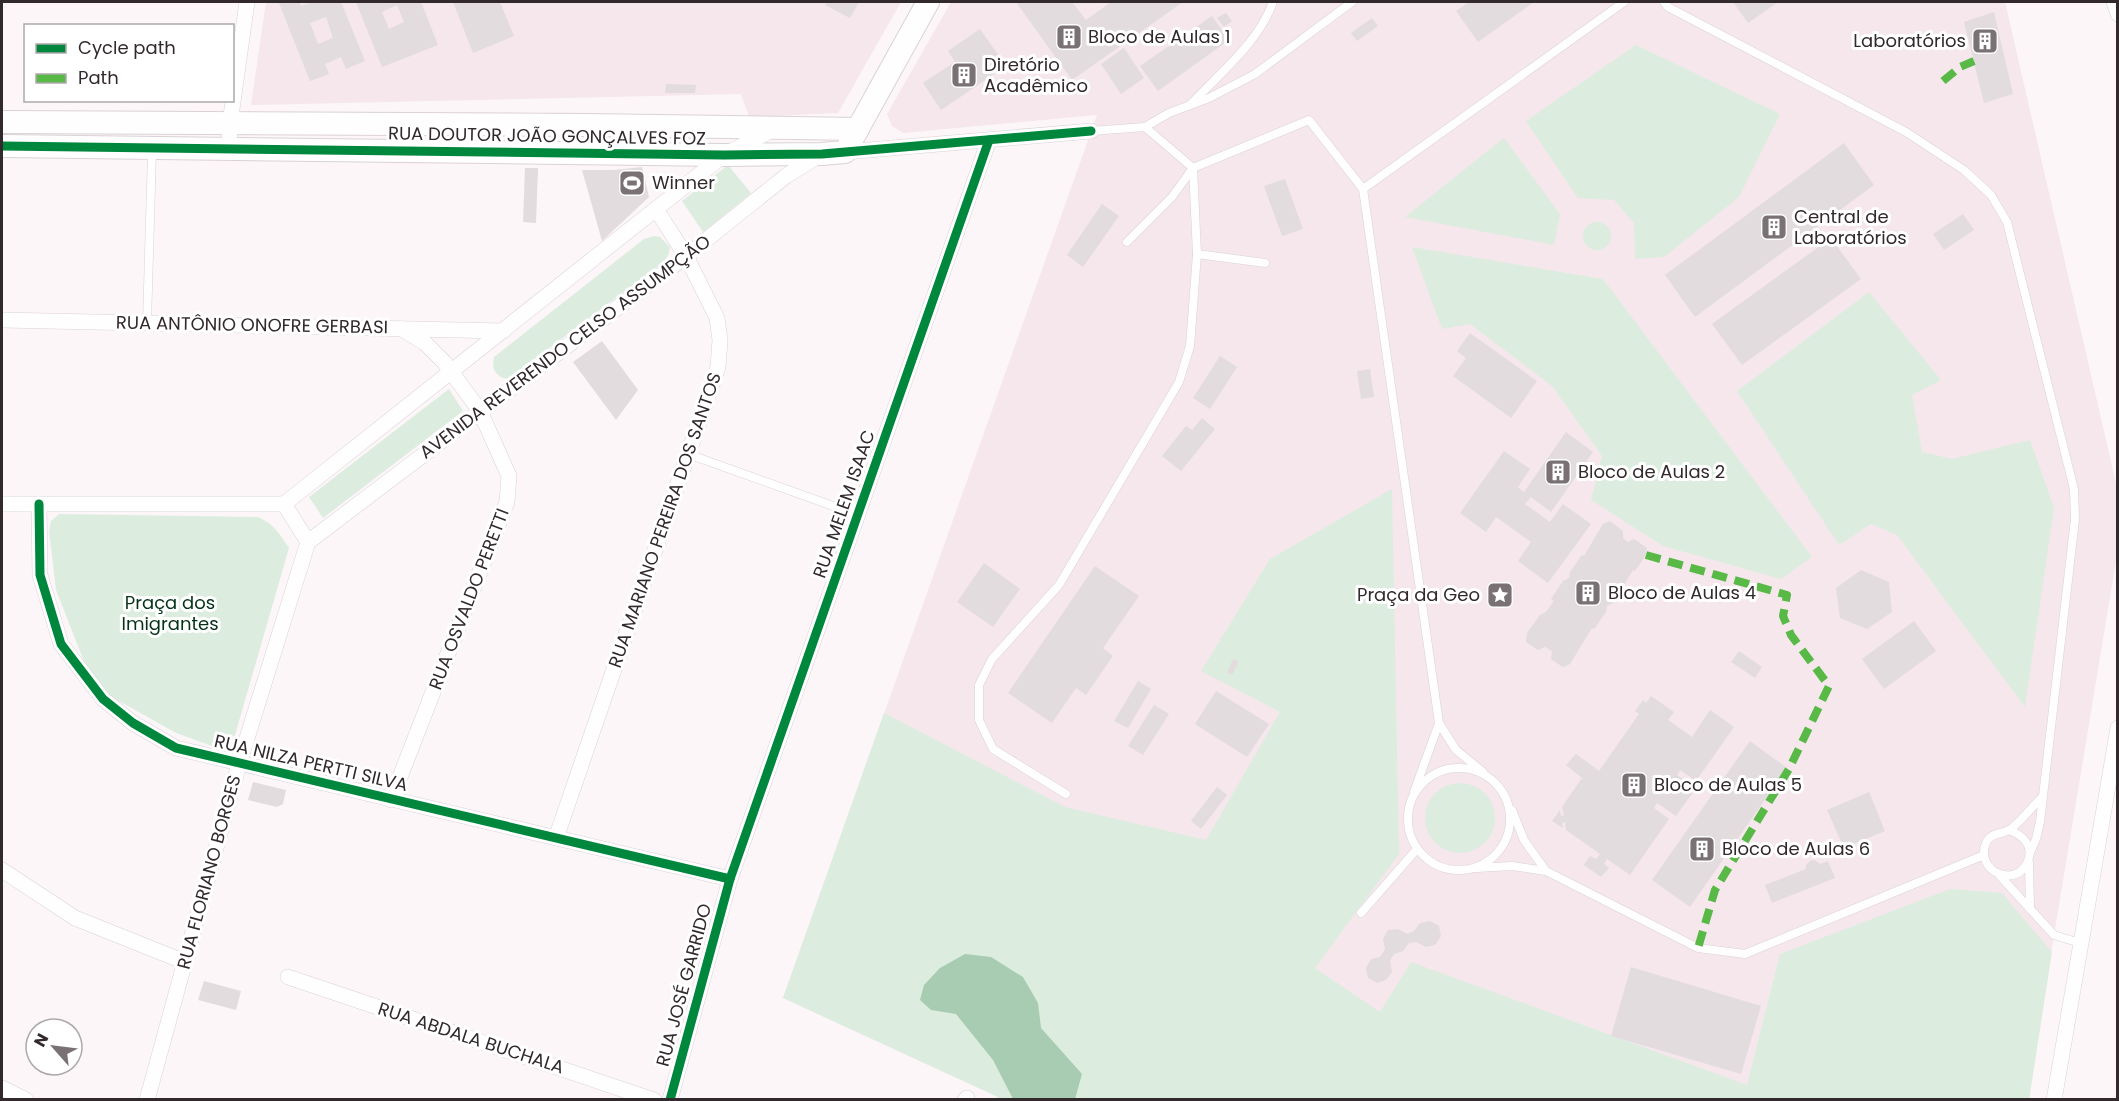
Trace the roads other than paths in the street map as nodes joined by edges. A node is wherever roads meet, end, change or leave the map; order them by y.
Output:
1 (247, 2) edge
2 (928, 2) edge
3 (1273, 2) edge
4 (1352, 2) edge
5 (1624, 2) edge
6 (1664, 2) edge
7 (2114, 2) edge
8 (2118, 14) edge
9 (234, 95) edge
10 (233, 102) edge
11 (1190, 105) junction
12 (2, 122) edge
13 (230, 123) junction
14 (779, 127) junction
15 (1145, 127) junction
16 (858, 129) junction
17 (1091, 132) joint
18 (989, 140) junction
19 (2, 146) edge
20 (152, 148) junction
21 (229, 148) junction
22 (882, 148) junction
23 (845, 152) junction
24 (822, 154) junction
25 (724, 155) junction
26 (1193, 168) junction
27 (1363, 189) junction
28 (656, 209) junction
29 (1127, 242) dead end
30 (1197, 254) junction
31 (686, 256) junction
32 (1265, 263) dead end
33 (2, 320) edge
34 (147, 323) junction
35 (402, 328) junction
36 (503, 331) junction
37 (451, 371) junction
38 (480, 411) junction
39 (688, 453) junction
40 (2, 504) edge
41 (39, 504) junction
42 (284, 504) junction
43 (858, 515) junction
44 (308, 542) junction
45 (1439, 723) junction
46 (2118, 728) edge
47 (239, 764) junction
48 (1483, 772) junction
49 (1066, 794) dead end
50 (1413, 796) junction
51 (2041, 798) junction
52 (391, 800) junction
53 (1509, 803) junction
54 (2009, 830) junction
55 (556, 838) junction
56 (1417, 849) junction
57 (1984, 855) junction
58 (2029, 856) junction
59 (1476, 868) junction
60 (2, 870) edge
61 (1546, 871) junction
62 (2001, 876) junction
63 (730, 879) junction
64 (2030, 909) junction
65 (1361, 913) dead end
66 (2080, 943) junction
67 (185, 962) junction
68 (288, 977) dead end
69 (2, 1088) edge
70 (26, 1100) edge
71 (147, 1100) edge
72 (654, 1100) edge
73 (670, 1100) edge
74 (2054, 1100) edge

1 - 9 street
2 - 16 street
3 - 11 lane
4 - 11 lane
5 - 27 lane
6 - 51 lane
7 - 8 street
10 - 13 street
11 - 15 lane
12 - 13 street, RUA DOUTOR JOÃO GONÇALVES FOZ
13 - 14 street, RUA DOUTOR JOÃO GONÇALVES FOZ
13 - 21 street
14 - 16 street, RUA DOUTOR JOÃO GONÇALVES FOZ
14 - 25 street
15 - 17 lane
15 - 26 lane
16 - 22 street
16 - 23 street
17 - 18 street, RUA DOUTOR JOÃO GONÇALVES FOZ
18 - 22 street, RUA DOUTOR JOÃO GONÇALVES FOZ
18 - 43 street, RUA MELEM ISAAC
19 - 20 street, RUA DOUTOR JOÃO GONÇALVES FOZ
20 - 21 street, RUA DOUTOR JOÃO GONÇALVES FOZ
20 - 34 lane
21 - 25 street, RUA DOUTOR JOÃO GONÇALVES FOZ
22 - 23 street, RUA DOUTOR JOÃO GONÇALVES FOZ
23 - 24 street, RUA DOUTOR JOÃO GONÇALVES FOZ
24 - 25 street, RUA DOUTOR JOÃO GONÇALVES FOZ
24 - 31 street, AVENIDA REVERENDO CELSO ASSUMPÇÃO
25 - 28 street
26 - 27 lane
26 - 29 lane
26 - 30 lane
27 - 45 lane
28 - 31 street, RUA MARIANO PEREIRA DOS SANTOS
28 - 36 street
30 - 32 lane
30 - 49 lane
31 - 38 street, AVENIDA REVERENDO CELSO ASSUMPÇÃO
31 - 39 street, RUA MARIANO PEREIRA DOS SANTOS
33 - 34 street, RUA ANTÔNIO ONOFRE GERBASI
34 - 35 street, RUA ANTÔNIO ONOFRE GERBASI
35 - 36 street, RUA ANTÔNIO ONOFRE GERBASI
35 - 37 street, RUA OSVALDO PERETTI
36 - 37 street
37 - 38 street, RUA OSVALDO PERETTI
37 - 42 street
38 - 44 street, AVENIDA REVERENDO CELSO ASSUMPÇÃO
38 - 52 street, RUA OSVALDO PERETTI
39 - 43 lane
39 - 55 street, RUA MARIANO PEREIRA DOS SANTOS
40 - 41 street
41 - 42 street
41 - 47 street, RUA NILZA PERTTI SILVA
42 - 44 street
43 - 63 street, RUA MELEM ISAAC
44 - 47 street, RUA FLORIANO BORGES
45 - 48 lane
45 - 50 lane
46 - 66 street
47 - 52 street, RUA NILZA PERTTI SILVA
47 - 67 street, RUA FLORIANO BORGES
48 - 50 lane
48 - 53 lane
50 - 56 lane
51 - 54 lane
51 - 58 lane
52 - 55 street, RUA NILZA PERTTI SILVA
53 - 59 lane
53 - 61 lane
54 - 57 lane
54 - 58 lane
55 - 63 street, RUA NILZA PERTTI SILVA
56 - 59 lane
56 - 65 lane
57 - 61 lane
57 - 62 lane
58 - 62 lane
58 - 64 lane
59 - 61 lane
60 - 67 street
62 - 64 lane
63 - 73 street, RUA JOSÉ GARRIDO
64 - 66 lane
66 - 74 street
67 - 71 street, RUA FLORIANO BORGES
68 - 72 street, RUA ABDALA BUCHALA
69 - 70 street

